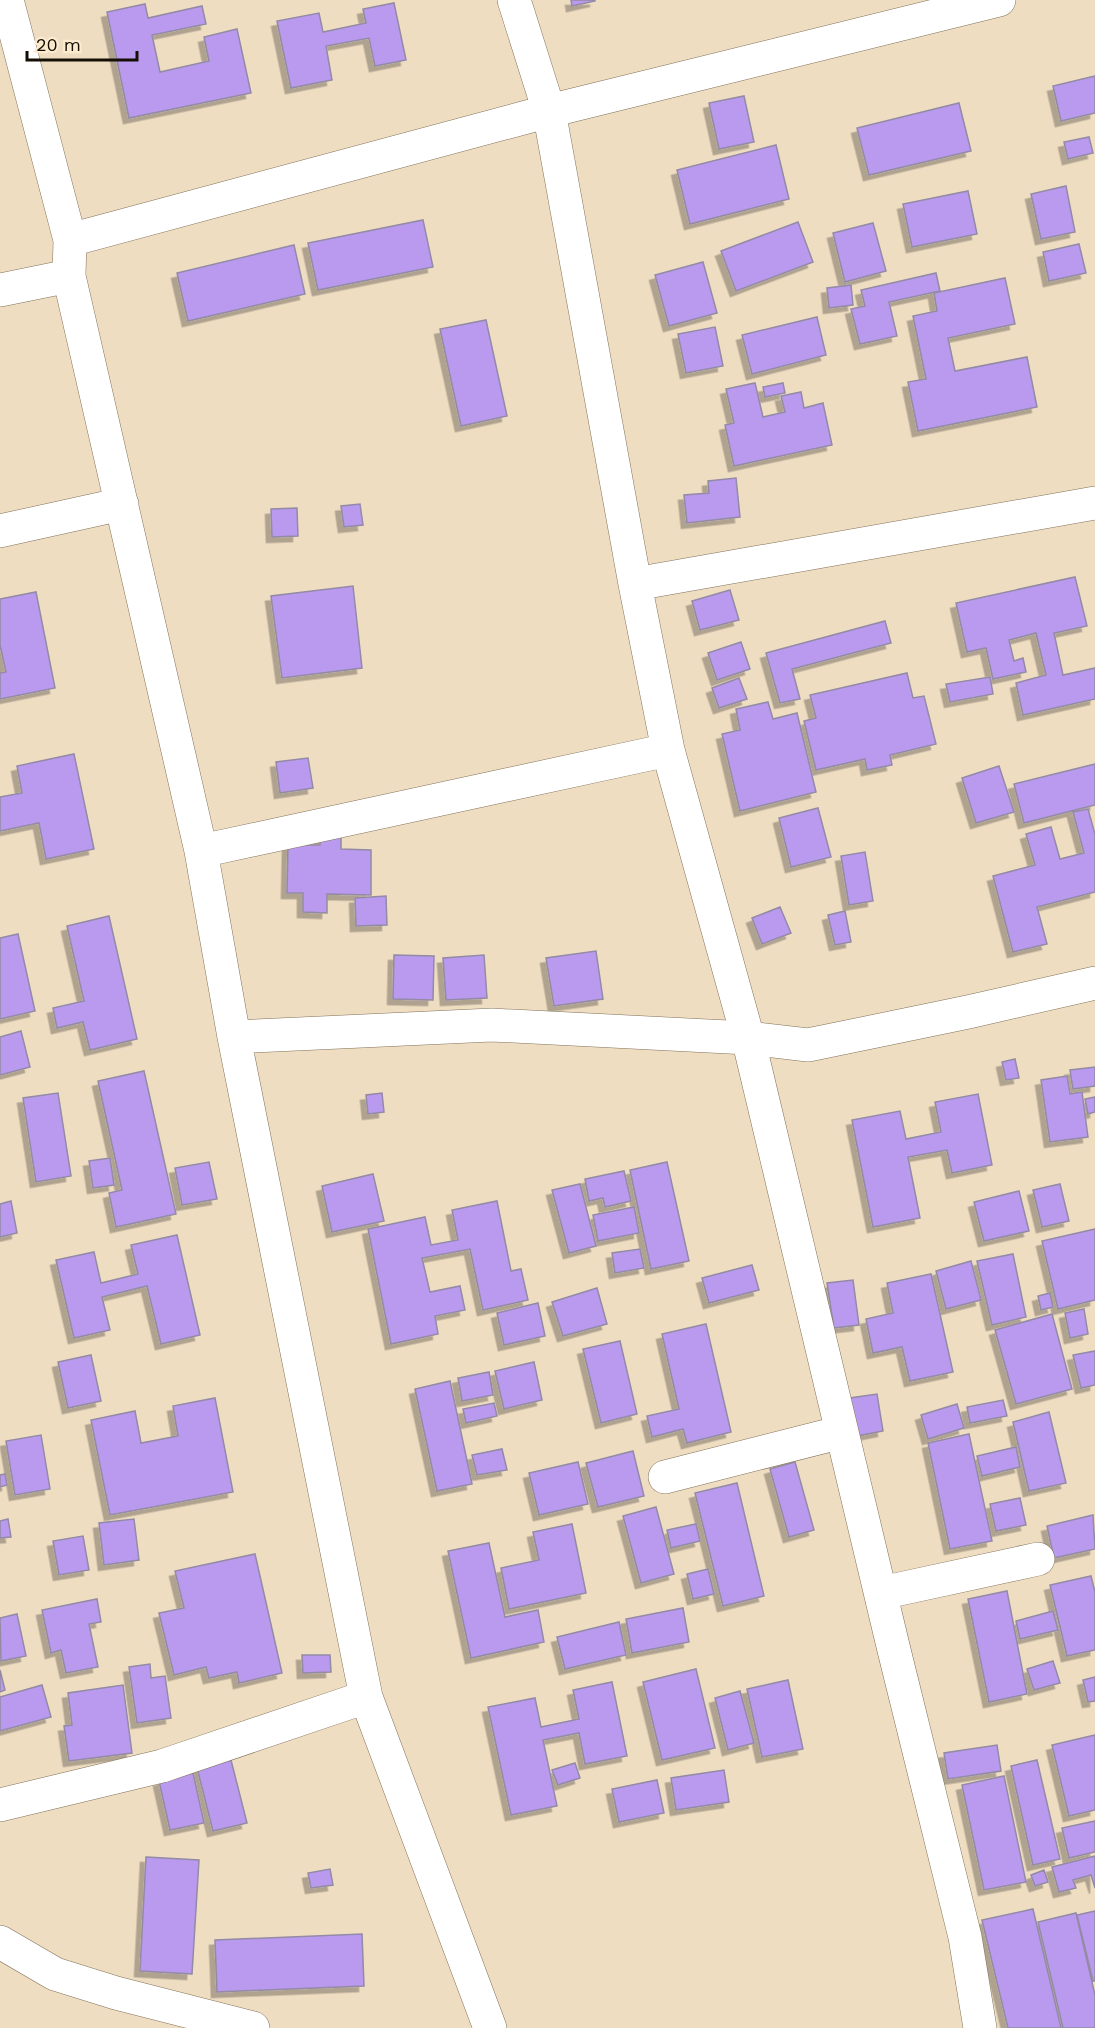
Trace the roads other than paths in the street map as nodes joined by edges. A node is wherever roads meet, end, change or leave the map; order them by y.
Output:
1 (7, 0) edge
2 (514, 0) edge
3 (999, 0) edge
4 (549, 111) junction
5 (70, 240) junction
6 (69, 276) junction
7 (0, 290) edge
8 (1095, 503) edge
9 (122, 504) junction
10 (0, 531) edge
11 (635, 584) junction
12 (668, 750) junction
13 (201, 851) junction
14 (1095, 983) edge
15 (234, 1037) junction
16 (748, 1038) junction
17 (842, 1432) junction
18 (665, 1477) dead end
19 (1038, 1559) dead end
20 (881, 1593) junction
21 (366, 1697) junction
22 (0, 1805) edge
23 (0, 1942) edge
24 (253, 2028) edge
25 (490, 2028) edge
26 (980, 2028) edge

1 - 5 street
2 - 4 street
3 - 4 street
4 - 5 street
4 - 11 street
5 - 6 street
6 - 7 street
6 - 9 street
8 - 11 street
9 - 10 street
9 - 13 street
11 - 12 street
12 - 13 street
12 - 16 street
13 - 15 street
14 - 16 street
15 - 16 street
15 - 21 street
16 - 17 street
17 - 18 street
17 - 20 street
19 - 20 street
20 - 26 street
21 - 22 street
21 - 25 street
23 - 24 street

